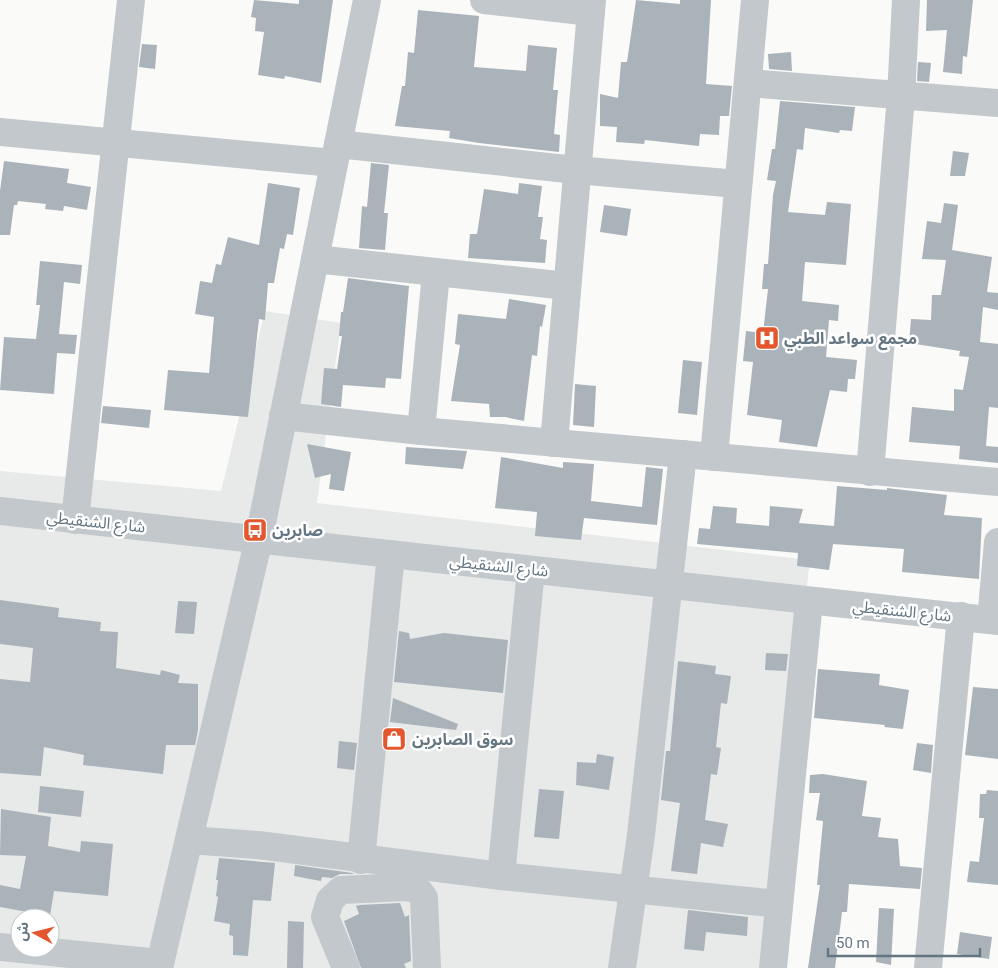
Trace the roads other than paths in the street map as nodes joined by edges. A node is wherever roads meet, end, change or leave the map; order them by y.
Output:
1 (131, 0) edge
2 (367, 0) edge
3 (484, 0) edge
4 (755, 0) edge
5 (906, 0) edge
6 (591, 6) edge
7 (748, 83) junction
8 (901, 96) junction
9 (998, 103) edge
10 (0, 132) edge
11 (114, 144) junction
12 (336, 154) junction
13 (576, 170) junction
14 (738, 184) junction
15 (315, 260) junction
16 (436, 273) junction
17 (567, 286) junction
18 (282, 416) junction
19 (421, 431) junction
20 (554, 443) junction
21 (683, 454) junction
22 (714, 457) junction
23 (870, 472) junction
24 (998, 482) edge
25 (0, 511) edge
26 (75, 520) junction
27 (259, 538) junction
28 (998, 542) edge
29 (391, 554) junction
30 (531, 570) junction
31 (670, 586) junction
32 (808, 601) junction
33 (961, 616) junction
34 (994, 620) edge
35 (189, 840) junction
36 (361, 860) junction
37 (501, 876) junction
38 (631, 890) junction
39 (779, 904) junction
40 (0, 947) edge
41 (160, 965) edge
42 (346, 968) edge
43 (427, 968) edge
44 (622, 968) edge
45 (772, 968) edge
46 (928, 968) edge

1 - 11 street
2 - 12 street
3 - 6 street
4 - 7 street
5 - 8 street
6 - 13 street
7 - 8 street
7 - 14 street
8 - 9 street
8 - 23 street
10 - 11 street
11 - 12 street
11 - 26 street
12 - 13 street
12 - 15 street
13 - 14 street
13 - 17 street
14 - 22 street
15 - 16 street
15 - 18 street
16 - 17 street
16 - 19 street
17 - 20 street
18 - 19 street
18 - 27 street
19 - 20 street
20 - 21 street
21 - 22 street
21 - 31 street
22 - 23 street
23 - 24 street
25 - 26 street, شارع الشنقيطي
26 - 27 street, شارع الشنقيطي
27 - 29 street, شارع الشنقيطي
27 - 35 street
28 - 34 street
29 - 30 street, شارع الشنقيطي
29 - 36 street
30 - 31 street, شارع الشنقيطي
30 - 37 street
31 - 32 street, شارع الشنقيطي
31 - 38 street
32 - 33 street, شارع الشنقيطي
32 - 39 street
33 - 34 street, شارع الشنقيطي
33 - 46 street
35 - 36 street
35 - 41 street
36 - 37 street
37 - 38 street
38 - 39 street
38 - 44 street
39 - 45 street
40 - 41 street
42 - 43 street

